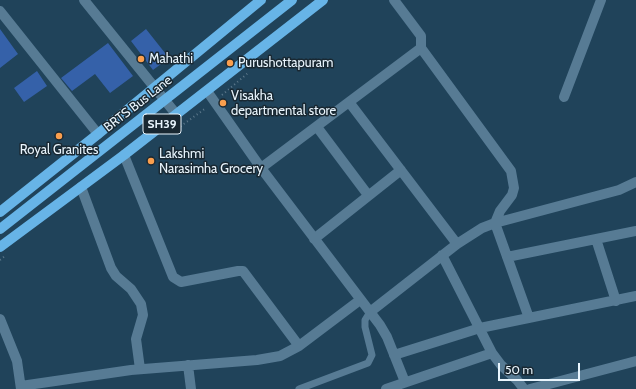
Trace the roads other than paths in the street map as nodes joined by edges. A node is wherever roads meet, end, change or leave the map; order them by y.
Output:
1 (84, 0) edge
2 (261, 0) edge
3 (292, 0) edge
4 (323, 0) edge
5 (394, 0) edge
6 (601, 0) edge
7 (0, 11) edge
8 (421, 48) junction
9 (156, 87) junction
10 (207, 91) junction
11 (564, 97) dead end
12 (164, 100) junction
13 (349, 102) junction
14 (176, 114) junction
15 (317, 127) junction
16 (98, 134) junction
17 (124, 155) junction
18 (261, 168) junction
19 (402, 170) junction
20 (636, 182) edge
21 (81, 187) junction
22 (368, 195) junction
23 (0, 212) edge
24 (495, 223) junction
25 (0, 229) edge
26 (636, 231) edge
27 (314, 239) junction
28 (596, 239) junction
29 (457, 244) junction
30 (0, 247) edge
31 (442, 255) junction
32 (507, 257) junction
33 (636, 296) edge
34 (360, 300) junction
35 (616, 300) junction
36 (370, 312) junction
37 (529, 318) junction
38 (0, 319) edge
39 (480, 328) junction
40 (299, 346) junction
41 (492, 353) junction
42 (394, 355) junction
43 (636, 361) edge
44 (188, 365) junction
45 (140, 369) junction
46 (405, 382) junction
47 (21, 388) edge
48 (191, 389) edge
49 (299, 389) edge
50 (386, 389) edge
51 (524, 389) edge
52 (530, 389) edge

1 - 9 street
2 - 9 main road, SH39
3 - 12 main road, BRTS Bus Lane
4 - 10 main road, SH39
5 - 8 street
6 - 11 street
7 - 16 street
8 - 13 street
8 - 24 street
9 - 12 street
9 - 16 main road, SH39
10 - 14 main road, SH39
10 - 18 street
12 - 14 street
12 - 25 main road, BRTS Bus Lane
13 - 15 street
13 - 19 street
14 - 17 main road, SH39
15 - 18 street
15 - 22 street
16 - 23 main road, SH39
17 - 21 main road, SH39
17 - 40 street
18 - 27 street
19 - 22 street
19 - 29 street
20 - 24 street
21 - 30 main road, SH39
21 - 45 street
22 - 27 street
24 - 29 street
24 - 32 street
26 - 28 street
27 - 34 street
28 - 32 street
28 - 35 street
29 - 31 street
31 - 36 street
31 - 39 street
32 - 37 street
33 - 35 street
34 - 36 street
34 - 40 street
35 - 37 street
36 - 42 street
36 - 49 lane
37 - 39 street
38 - 47 street
39 - 41 street
39 - 42 street
40 - 44 street
41 - 46 street
41 - 51 street
42 - 46 street
43 - 52 street
44 - 45 street
44 - 48 street
45 - 47 street
46 - 50 street

